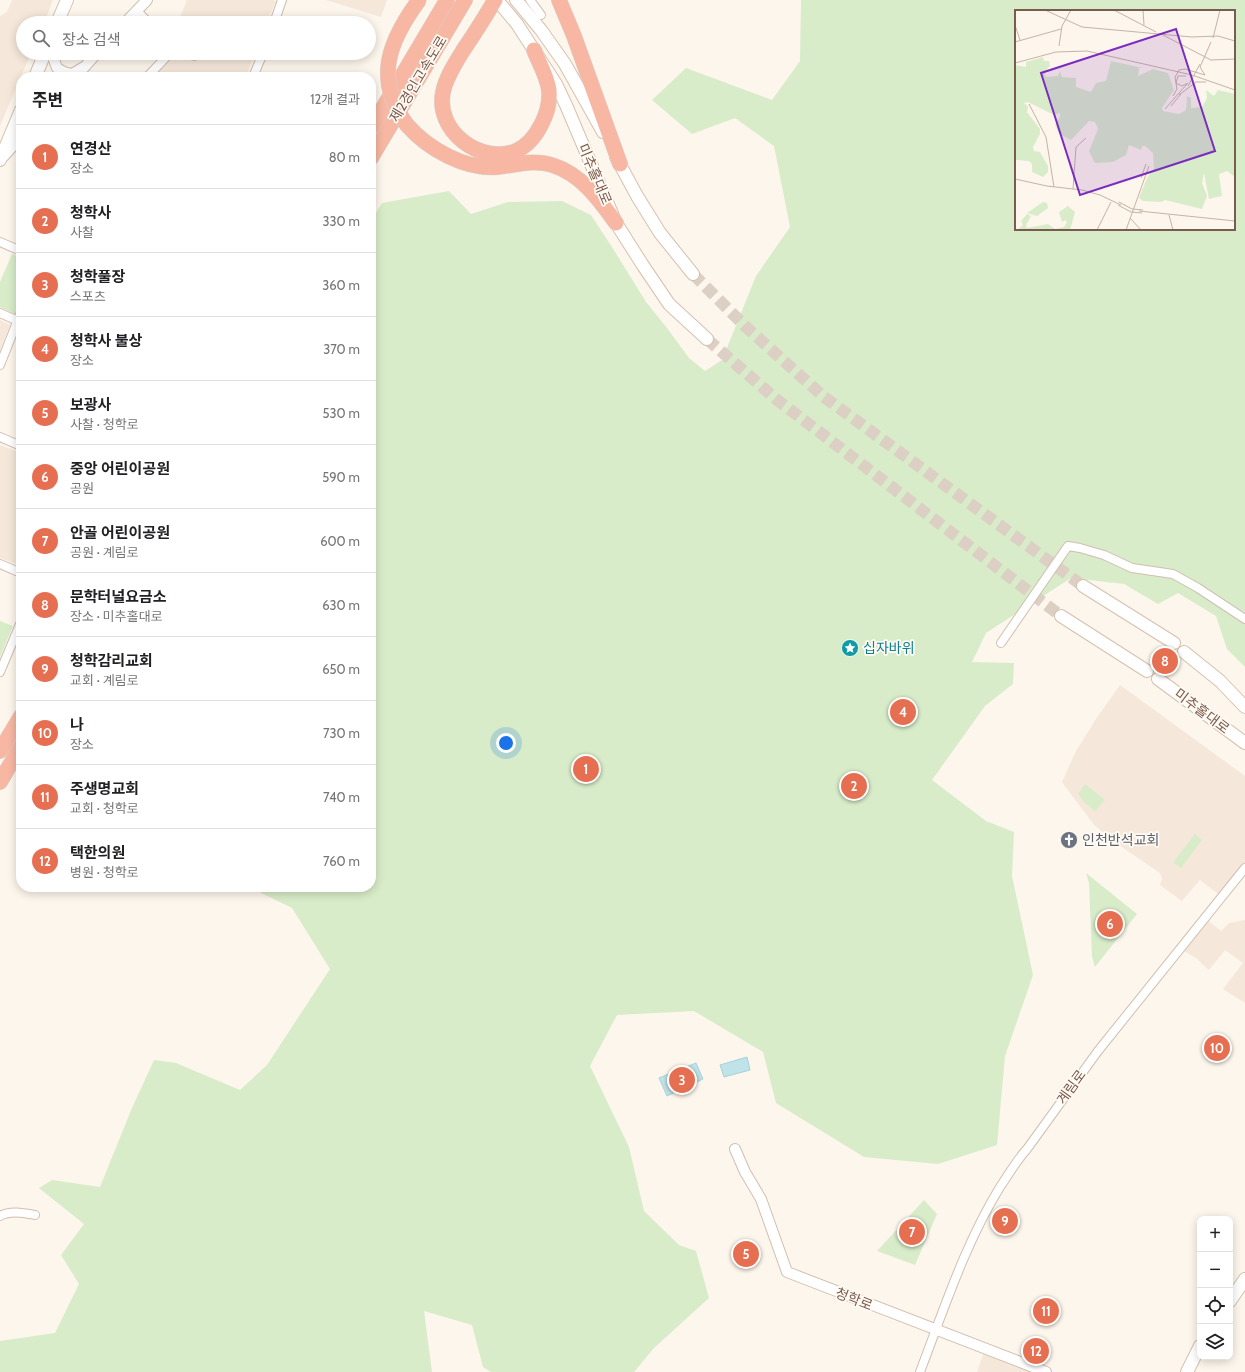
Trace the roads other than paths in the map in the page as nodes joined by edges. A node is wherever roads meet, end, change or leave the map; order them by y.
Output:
1 (67, 0) edge
2 (148, 0) edge
3 (282, 0) edge
4 (419, 0) edge
5 (447, 0) edge
6 (465, 0) edge
7 (516, 0) edge
8 (530, 0) edge
9 (559, 0) edge
10 (493, 4) edge
11 (137, 11) junction
12 (541, 15) dead end
13 (60, 16) edge
14 (132, 16) edge
15 (142, 16) edge
16 (277, 16) edge
17 (534, 50) junction
18 (42, 60) edge
19 (54, 60) edge
20 (91, 60) edge
21 (164, 60) edge
22 (260, 60) edge
23 (84, 67) junction
24 (37, 72) edge
25 (64, 72) edge
26 (75, 72) edge
27 (80, 72) edge
28 (153, 72) edge
29 (255, 72) edge
30 (376, 120) edge
31 (16, 122) edge
32 (16, 142) edge
33 (376, 150) edge
34 (0, 160) edge
35 (620, 164) junction
36 (616, 223) junction
37 (0, 242) edge
38 (16, 249) edge
39 (693, 274) tunnel mouth
40 (0, 313) edge
41 (16, 320) edge
42 (16, 326) edge
43 (707, 339) tunnel mouth
44 (0, 365) edge
45 (0, 437) edge
46 (16, 444) edge
47 (0, 564) edge
48 (16, 571) edge
49 (1083, 586) tunnel mouth
50 (1061, 616) tunnel mouth
51 (1245, 619) edge
52 (16, 634) edge
53 (1001, 643) dead end
54 (1174, 643) dead end
55 (1184, 652) dead end
56 (1147, 671) dead end
57 (0, 672) edge
58 (1158, 679) dead end
59 (1245, 707) edge
60 (16, 724) edge
61 (1245, 743) edge
62 (0, 751) edge
63 (16, 755) edge
64 (0, 782) edge
65 (1245, 868) edge
66 (734, 1149) dead end
67 (35, 1215) dead end
68 (0, 1216) edge
69 (1245, 1279) edge
70 (1233, 1297) edge
71 (936, 1330) junction
72 (1197, 1352) edge
73 (920, 1372) edge
74 (1046, 1372) edge
75 (1187, 1372) edge

1 - 13 main road
2 - 11 street
3 - 16 street
4 - 36 highway, bridge
5 - 30 highway, 제2경인고속도로
6 - 33 highway, 제2경인고속도로
7 - 35 main road, 미추홀대로
8 - 12 street
9 - 35 highway
10 - 17 main road, 미추홀대로
10 - 17 highway
11 - 14 street
11 - 15 street
17 - 36 main road, 미추홀대로
18 - 24 main road
19 - 25 street
20 - 23 street
21 - 28 street
22 - 29 street
23 - 26 street
23 - 27 street
31 - 34 main road
32 - 34 street
35 - 39 main road, 미추홀대로
36 - 43 main road, 미추홀대로
37 - 38 street
40 - 41 street
42 - 44 street
45 - 46 street
47 - 48 street
49 - 54 main road
50 - 56 main road
51 - 53 street
52 - 57 street
55 - 59 main road, 미추홀대로
58 - 61 main road, 미추홀대로
60 - 62 highway
63 - 64 highway
65 - 71 street, 계림로
66 - 71 street, 청학로
67 - 68 street
69 - 70 main road
71 - 73 street, 계림로
71 - 74 street, 청학로
72 - 75 main road

